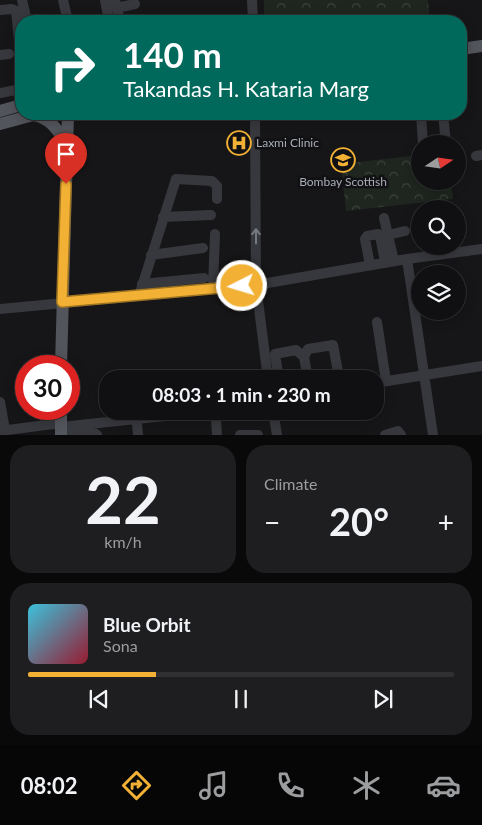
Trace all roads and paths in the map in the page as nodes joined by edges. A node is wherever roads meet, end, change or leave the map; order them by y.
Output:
1 (22, 0) edge
2 (56, 0) edge
3 (63, 0) edge
4 (105, 0) edge
5 (252, 0) edge
6 (116, 4) edge
7 (135, 4) dead end
8 (0, 10) edge
9 (16, 15) edge
10 (26, 15) edge
11 (60, 15) edge
12 (67, 15) edge
13 (108, 15) edge
14 (253, 15) edge
15 (482, 46) edge
16 (467, 48) edge
17 (15, 90) edge
18 (0, 93) edge
19 (15, 108) edge
20 (1, 114) edge
21 (15, 114) edge
22 (47, 120) edge
23 (68, 120) edge
24 (255, 120) edge
25 (421, 120) edge
26 (444, 120) edge
27 (422, 135) edge
28 (445, 135) edge
29 (67, 144) junction
30 (217, 198) dead end
31 (210, 215) dead end
32 (163, 217) junction
33 (384, 218) dead end
34 (405, 231) dead end
35 (215, 234) dead end
36 (388, 235) junction
37 (203, 248) dead end
38 (482, 249) edge
39 (151, 255) junction
40 (407, 259) junction
41 (387, 260) junction
42 (369, 262) junction
43 (204, 278) dead end
44 (142, 284) junction
45 (256, 285) junction
46 (213, 288) junction
47 (139, 296) junction
48 (62, 302) junction
49 (0, 309) edge
50 (377, 322) dead end
51 (61, 355) edge
52 (309, 363) junction
53 (482, 366) edge
54 (267, 370) edge
55 (277, 370) edge
56 (309, 370) edge
57 (336, 370) edge
58 (424, 374) junction
59 (386, 381) joint
60 (0, 402) edge
61 (135, 420) edge
62 (216, 420) dead end
63 (270, 420) edge
64 (2, 425) edge
65 (61, 429) edge
66 (97, 435) edge
67 (217, 435) edge
68 (240, 435) edge
69 (266, 435) edge
70 (384, 435) edge
71 (401, 435) edge
72 (433, 435) edge

1 - 10 street
2 - 11 street
3 - 12 street
4 - 13 street
5 - 14 street
6 - 7 street
8 - 9 street
15 - 16 main road
17 - 18 street
19 - 20 main road
20 - 21 main road
22 - 29 main road
23 - 29 main road
45 -> 24 street
25 - 27 street
26 - 28 street
29 - 48 main road
30 - 32 street
31 - 32 street
32 - 39 street
33 - 36 street
34 - 36 street
35 - 46 street
36 - 41 street
37 - 39 street
38 - 40 street
39 - 44 street
40 - 41 street
40 - 58 street
41 - 42 street
41 - 42 street
42 - 45 street
43 - 44 street
44 - 47 street
45 - 46 street
45 - 54 street
46 - 47 street
47 - 48 street
48 - 49 street
48 - 51 main road
50 - 59 street
52 - 55 street
52 - 56 street
52 - 57 street
53 - 58 street
58 - 59 street
58 - 72 street
60 - 64 street
61 - 65 street
62 - 67 street
63 - 69 street
64 - 65 street
65 - 66 street
68 - 69 street
70 - 71 street

